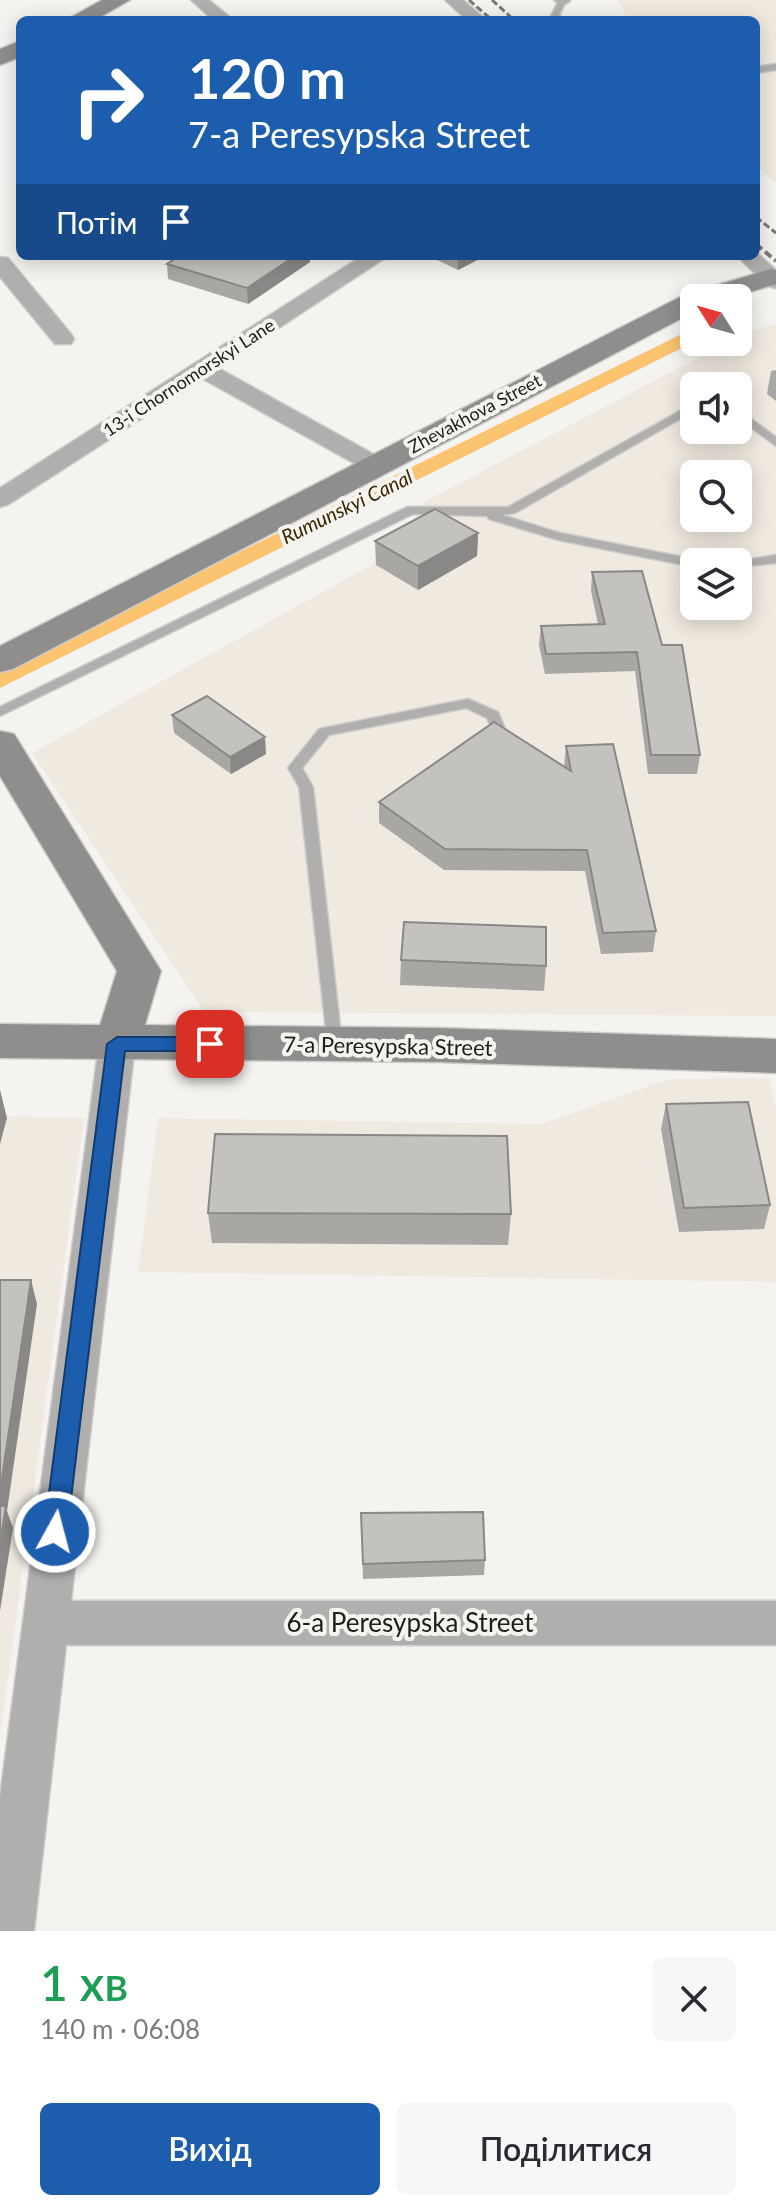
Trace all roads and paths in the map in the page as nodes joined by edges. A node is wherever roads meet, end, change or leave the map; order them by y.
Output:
1 (119, 0) edge
2 (199, 0) edge
3 (453, 0) edge
4 (85, 16) edge
5 (219, 16) edge
6 (472, 16) edge
7 (371, 260) edge
8 (753, 260) edge
9 (0, 263) edge
10 (774, 279) edge
11 (752, 285) edge
12 (680, 308) edge
13 (63, 339) dead end
14 (204, 370) junction
15 (680, 414) edge
16 (752, 423) edge
17 (776, 443) edge
18 (377, 466) junction
19 (0, 499) edge
20 (487, 513) junction
21 (776, 559) edge
22 (680, 560) edge
23 (752, 562) edge
24 (0, 661) edge
25 (0, 712) edge
26 (499, 731) edge
27 (0, 743) edge
28 (0, 1041) edge
29 (117, 1044) junction
30 (334, 1044) junction
31 (776, 1056) edge
32 (44, 1623) junction
33 (776, 1623) edge
34 (8, 1931) edge

1 - 4 street
2 - 5 street
3 - 6 street
7 - 14 street, 13-i Chornomorskyi Lane
8 - 10 street
9 - 13 street
10 - 11 street
12 - 18 street, Zhevakhova Street
14 - 18 street
14 - 19 street, 13-i Chornomorskyi Lane
15 - 20 lane
16 - 17 lane
18 - 24 street, Zhevakhova Street
20 - 22 lane
20 - 25 lane
21 - 23 lane
26 - 30 lane
27 - 29 street
28 - 29 street, 7-a Peresypska Street
29 - 30 street, 7-a Peresypska Street
29 - 32 street
30 - 31 street, 7-a Peresypska Street
32 - 33 street, 6-a Peresypska Street
32 - 34 street

